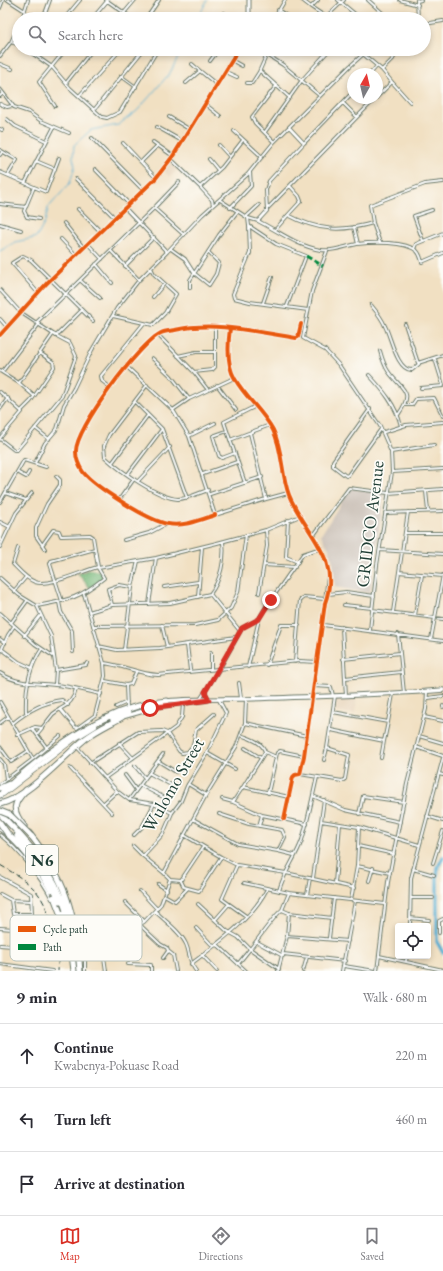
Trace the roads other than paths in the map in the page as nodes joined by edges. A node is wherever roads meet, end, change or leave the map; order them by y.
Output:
1 (3, 0) edge
2 (8, 0) edge
3 (28, 0) edge
4 (50, 0) edge
5 (80, 0) edge
6 (107, 0) edge
7 (135, 0) edge
8 (159, 0) edge
9 (249, 0) edge
10 (285, 0) edge
11 (302, 0) edge
12 (318, 0) edge
13 (338, 0) edge
14 (344, 0) edge
15 (368, 0) edge
16 (400, 0) edge
17 (421, 0) edge
18 (417, 1) edge
19 (341, 3) junction
20 (418, 5) junction
21 (311, 7) junction
22 (0, 8) edge
23 (278, 10) joint
24 (25, 11) joint
25 (46, 12) edge
26 (70, 12) edge
27 (98, 12) edge
28 (122, 12) edge
29 (126, 12) edge
30 (151, 12) edge
31 (249, 12) edge
32 (281, 12) edge
33 (319, 12) edge
34 (331, 12) edge
35 (352, 12) edge
36 (381, 12) edge
37 (418, 12) edge
38 (443, 21) edge
39 (431, 23) edge
40 (11, 42) edge
41 (0, 56) edge
42 (37, 56) edge
43 (61, 56) edge
44 (87, 56) edge
45 (115, 56) edge
46 (138, 56) edge
47 (154, 56) edge
48 (214, 56) edge
49 (235, 56) edge
50 (266, 56) edge
51 (270, 56) edge
52 (324, 56) edge
53 (361, 56) edge
54 (365, 56) edge
55 (394, 56) edge
56 (210, 61) dead end
57 (233, 61) junction
58 (0, 64) edge
59 (192, 64) dead end
60 (242, 66) dead end
61 (377, 66) joint
62 (52, 67) junction
63 (380, 68) edge
64 (12, 69) dead end
65 (383, 69) edge
66 (200, 71) junction
67 (260, 71) junction
68 (383, 71) edge
69 (226, 72) junction
70 (121, 76) junction
71 (237, 77) dead end
72 (302, 80) junction
73 (392, 82) junction
74 (66, 83) junction
75 (186, 83) dead end
76 (247, 83) dead end
77 (217, 85) junction
78 (276, 86) junction
79 (136, 87) junction
80 (0, 89) edge
81 (383, 90) edge
82 (3, 93) junction
83 (0, 96) edge
84 (79, 96) junction
85 (320, 96) junction
86 (290, 98) junction
87 (347, 99) edge
88 (410, 102) dead end
89 (343, 103) junction
90 (0, 104) edge
91 (205, 104) junction
92 (369, 104) edge
93 (12, 106) junction
94 (55, 106) dead end
95 (94, 110) junction
96 (220, 116) dead end
97 (169, 117) dead end
98 (356, 117) junction
99 (7, 119) dead end
100 (54, 127) junction
101 (157, 127) dead end
102 (289, 127) junction
103 (189, 129) junction
104 (234, 131) dead end
105 (265, 132) junction
106 (69, 133) dead end
107 (92, 138) dead end
108 (243, 140) junction
109 (46, 141) junction
110 (182, 141) junction
111 (123, 142) dead end
112 (153, 142) dead end
113 (274, 142) junction
114 (304, 143) junction
115 (219, 145) dead end
116 (158, 146) junction
117 (1, 151) edge
118 (0, 156) edge
119 (229, 156) junction
120 (172, 157) junction
121 (262, 157) junction
122 (59, 158) dead end
123 (209, 159) dead end
124 (36, 161) junction
125 (141, 162) junction
126 (55, 168) junction
127 (95, 169) dead end
128 (218, 170) junction
129 (0, 172) edge
130 (250, 172) junction
131 (8, 175) junction
132 (156, 178) junction
133 (76, 179) dead end
134 (179, 182) dead end
135 (443, 182) edge
136 (25, 183) junction
137 (290, 186) junction
138 (34, 187) junction
139 (200, 187) junction
140 (143, 190) junction
141 (220, 200) junction
142 (0, 204) edge
143 (129, 204) junction
144 (212, 205) junction
145 (259, 205) dead end
146 (26, 207) junction
147 (125, 208) junction
148 (154, 208) junction
149 (230, 208) junction
150 (268, 208) junction
151 (78, 209) dead end
152 (432, 210) dead end
153 (237, 212) junction
154 (288, 215) junction
155 (114, 217) junction
156 (247, 217) junction
157 (39, 219) dead end
158 (258, 221) junction
159 (138, 222) junction
160 (64, 223) dead end
161 (373, 223) junction
162 (0, 224) edge
163 (249, 226) junction
164 (354, 227) junction
165 (21, 230) dead end
166 (275, 230) junction
167 (100, 231) junction
168 (443, 234) edge
169 (184, 235) junction
170 (154, 237) junction
171 (61, 239) dead end
172 (423, 241) junction
173 (380, 242) junction
174 (87, 243) junction
175 (358, 244) junction
176 (84, 247) junction
177 (171, 249) junction
178 (414, 249) junction
179 (111, 251) junction
180 (327, 251) junction
181 (167, 252) junction
182 (208, 252) junction
183 (443, 253) edge
184 (76, 255) junction
185 (102, 258) junction
186 (96, 264) junction
187 (125, 266) junction
188 (151, 268) junction
189 (194, 273) junction
190 (272, 277) dead end
191 (51, 279) junction
192 (139, 280) junction
193 (81, 281) junction
194 (112, 283) dead end
195 (164, 284) junction
196 (190, 288) dead end
197 (0, 290) edge
198 (38, 293) junction
199 (67, 294) junction
200 (153, 297) dead end
201 (100, 298) dead end
202 (264, 304) junction
203 (370, 305) dead end
204 (287, 306) junction
205 (82, 310) junction
206 (308, 310) junction
207 (20, 312) junction
208 (112, 316) junction
209 (0, 319) edge
210 (93, 321) dead end
211 (38, 323) junction
212 (144, 323) junction
213 (301, 324) dead end
214 (405, 324) dead end
215 (215, 326) junction
216 (7, 327) junction
217 (230, 328) junction
218 (0, 335) edge
219 (54, 335) junction
220 (158, 335) junction
221 (380, 351) dead end
222 (215, 352) junction
223 (40, 353) junction
224 (178, 356) junction
225 (443, 356) edge
226 (152, 358) dead end
227 (435, 359) junction
228 (419, 364) junction
229 (127, 367) junction
230 (1, 372) edge
231 (194, 372) junction
232 (369, 375) dead end
233 (234, 378) junction
234 (19, 383) junction
235 (147, 385) junction
236 (217, 385) junction
237 (443, 385) edge
238 (111, 388) junction
239 (421, 388) dead end
240 (208, 390) junction
241 (0, 392) edge
242 (34, 396) junction
243 (8, 398) junction
244 (189, 399) junction
245 (135, 402) junction
246 (405, 405) junction
247 (256, 406) junction
248 (0, 409) edge
249 (370, 409) junction
250 (22, 410) junction
251 (173, 410) junction
252 (236, 410) dead end
253 (148, 415) junction
254 (398, 415) junction
255 (443, 416) edge
256 (443, 422) edge
257 (215, 423) dead end
258 (270, 425) junction
259 (401, 426) junction
260 (36, 428) junction
261 (382, 428) junction
262 (162, 429) junction
263 (227, 431) junction
264 (384, 432) junction
265 (250, 433) junction
266 (189, 436) junction
267 (0, 439) edge
268 (49, 439) junction
269 (230, 440) junction
270 (434, 445) dead end
271 (170, 447) junction
272 (391, 452) junction
273 (235, 453) junction
274 (238, 462) junction
275 (35, 463) junction
276 (112, 463) junction
277 (46, 467) dead end
278 (443, 469) edge
279 (17, 472) junction
280 (29, 472) dead end
281 (392, 472) junction
282 (128, 474) junction
283 (203, 474) junction
284 (56, 476) dead end
285 (262, 478) junction
286 (134, 479) junction
287 (138, 481) junction
288 (245, 483) junction
289 (443, 489) edge
290 (208, 490) junction
291 (426, 491) junction
292 (5, 493) junction
293 (32, 493) dead end
294 (288, 493) junction
295 (388, 493) junction
296 (210, 494) junction
297 (1, 498) edge
298 (187, 498) junction
299 (26, 500) junction
300 (119, 500) junction
301 (266, 500) junction
302 (0, 502) edge
303 (428, 511) junction
304 (443, 511) edge
305 (385, 512) junction
306 (408, 512) junction
307 (215, 515) junction
308 (300, 516) junction
309 (288, 520) junction
310 (0, 522) edge
311 (166, 524) junction
312 (8, 526) junction
313 (266, 530) junction
314 (405, 533) junction
315 (443, 533) edge
316 (246, 535) junction
317 (313, 536) junction
318 (124, 540) dead end
319 (223, 542) junction
320 (43, 544) junction
321 (202, 546) junction
322 (0, 547) edge
323 (18, 548) dead end
324 (321, 548) junction
325 (45, 549) dead end
326 (95, 549) junction
327 (380, 550) junction
328 (402, 552) junction
329 (443, 554) edge
330 (156, 558) junction
331 (138, 561) junction
332 (298, 562) junction
333 (264, 565) junction
334 (98, 567) junction
335 (295, 567) junction
336 (399, 572) junction
337 (422, 575) junction
338 (329, 576) junction
339 (443, 576) edge
340 (26, 577) junction
341 (0, 578) edge
342 (54, 581) junction
343 (198, 582) junction
344 (132, 587) junction
345 (164, 587) dead end
346 (14, 591) junction
347 (259, 593) dead end
348 (84, 594) junction
349 (210, 594) junction
350 (328, 594) junction
351 (374, 596) junction
352 (198, 597) junction
353 (324, 599) junction
354 (28, 601) junction
355 (61, 601) junction
356 (325, 603) junction
357 (130, 604) junction
358 (149, 604) junction
359 (112, 605) junction
360 (344, 605) dead end
361 (37, 606) junction
362 (372, 609) junction
363 (89, 612) junction
364 (393, 612) junction
365 (0, 613) edge
366 (226, 614) junction
367 (41, 615) junction
368 (415, 615) junction
369 (434, 618) junction
370 (259, 619) junction
371 (443, 620) edge
372 (11, 623) junction
373 (162, 625) junction
374 (299, 625) junction
375 (323, 625) junction
376 (14, 626) junction
377 (92, 626) junction
378 (127, 627) junction
379 (342, 627) junction
380 (240, 630) junction
381 (370, 630) junction
382 (398, 634) junction
383 (24, 636) junction
384 (236, 637) junction
385 (0, 639) edge
386 (431, 639) junction
387 (443, 640) edge
388 (5, 643) junction
389 (187, 645) junction
390 (98, 646) junction
391 (167, 647) junction
392 (3, 650) junction
393 (42, 650) junction
394 (124, 650) junction
395 (73, 652) dead end
396 (0, 653) edge
397 (211, 653) dead end
398 (400, 653) junction
399 (54, 656) junction
400 (343, 659) junction
401 (295, 662) junction
402 (318, 662) junction
403 (87, 663) dead end
404 (104, 663) junction
405 (267, 665) junction
406 (248, 667) junction
407 (32, 668) junction
408 (220, 668) junction
409 (211, 669) junction
410 (56, 670) junction
411 (190, 670) junction
412 (136, 672) junction
413 (401, 672) junction
414 (0, 673) edge
415 (345, 678) junction
416 (105, 681) junction
417 (28, 683) junction
418 (239, 683) dead end
419 (55, 685) junction
420 (126, 685) junction
421 (314, 686) junction
422 (76, 689) junction
423 (443, 690) edge
424 (205, 692) junction
425 (428, 692) junction
426 (101, 694) junction
427 (393, 694) junction
428 (404, 694) junction
429 (334, 696) junction
430 (346, 696) junction
431 (443, 696) edge
432 (313, 697) junction
433 (201, 698) junction
434 (241, 698) junction
435 (246, 698) junction
436 (428, 698) junction
437 (209, 699) junction
438 (219, 700) junction
439 (167, 701) junction
440 (0, 702) edge
441 (127, 702) junction
442 (184, 702) junction
443 (68, 705) junction
444 (116, 707) dead end
445 (127, 708) junction
446 (60, 709) junction
447 (26, 712) junction
448 (333, 712) junction
449 (214, 714) dead end
450 (8, 717) junction
451 (122, 717) junction
452 (424, 717) junction
453 (443, 721) edge
454 (388, 722) junction
455 (0, 723) edge
456 (245, 723) junction
457 (12, 724) junction
458 (32, 728) junction
459 (42, 728) junction
460 (331, 730) junction
461 (166, 733) junction
462 (18, 734) junction
463 (37, 734) junction
464 (241, 735) junction
465 (60, 736) dead end
466 (307, 736) junction
467 (419, 736) junction
468 (384, 742) junction
469 (443, 742) edge
470 (120, 743) junction
471 (77, 746) junction
472 (0, 747) edge
473 (416, 747) junction
474 (48, 748) junction
475 (246, 748) dead end
476 (327, 748) junction
477 (28, 751) junction
478 (265, 752) junction
479 (208, 753) junction
480 (163, 754) dead end
481 (304, 756) junction
482 (276, 757) junction
483 (443, 757) edge
484 (133, 758) junction
485 (261, 758) junction
486 (381, 758) dead end
487 (0, 759) edge
488 (324, 760) dead end
489 (158, 761) junction
490 (33, 762) junction
491 (90, 763) junction
492 (226, 763) junction
493 (135, 766) dead end
494 (41, 767) junction
495 (70, 768) dead end
496 (235, 769) dead end
497 (176, 772) dead end
498 (149, 773) junction
499 (300, 774) junction
500 (439, 774) junction
501 (125, 775) dead end
502 (443, 775) edge
503 (105, 778) junction
504 (145, 778) junction
505 (316, 778) junction
506 (8, 782) junction
507 (0, 784) edge
508 (188, 784) junction
509 (140, 785) junction
510 (175, 787) dead end
511 (243, 787) junction
512 (0, 788) edge
513 (26, 790) junction
514 (136, 790) junction
515 (116, 791) junction
516 (268, 793) junction
517 (206, 795) junction
518 (313, 796) junction
519 (0, 797) edge
520 (288, 797) junction
521 (165, 798) dead end
522 (222, 799) dead end
523 (129, 800) junction
524 (324, 800) junction
525 (233, 802) junction
526 (404, 802) junction
527 (104, 803) junction
528 (0, 804) edge
529 (154, 804) junction
530 (0, 811) edge
531 (112, 813) dead end
532 (172, 813) junction
533 (219, 814) dead end
534 (359, 814) junction
535 (262, 815) junction
536 (426, 816) junction
537 (0, 818) edge
538 (193, 819) junction
539 (284, 819) junction
540 (321, 821) junction
541 (443, 821) edge
542 (400, 822) junction
543 (0, 823) edge
544 (307, 824) junction
545 (340, 824) junction
546 (259, 826) junction
547 (359, 827) junction
548 (0, 828) edge
549 (443, 831) edge
550 (7, 833) junction
551 (0, 835) edge
552 (134, 835) dead end
553 (184, 835) junction
554 (31, 836) junction
555 (397, 838) junction
556 (419, 845) junction
557 (133, 846) dead end
558 (358, 846) junction
559 (204, 847) junction
560 (278, 851) junction
561 (394, 854) junction
562 (294, 855) junction
563 (143, 856) junction
564 (221, 857) junction
565 (433, 863) dead end
566 (236, 865) junction
567 (357, 866) junction
568 (373, 868) junction
569 (413, 869) junction
570 (164, 872) junction
571 (286, 873) junction
572 (390, 873) junction
573 (434, 875) dead end
574 (0, 877) edge
575 (48, 878) junction
576 (312, 878) junction
577 (170, 879) junction
578 (181, 881) junction
579 (369, 881) dead end
580 (244, 883) dead end
581 (158, 884) dead end
582 (335, 884) junction
583 (188, 888) junction
584 (354, 888) junction
585 (267, 889) junction
586 (167, 890) junction
587 (140, 891) dead end
588 (279, 891) junction
589 (289, 893) junction
590 (0, 894) edge
591 (307, 895) junction
592 (166, 896) junction
593 (334, 898) junction
594 (411, 898) junction
595 (433, 898) dead end
596 (11, 900) junction
597 (351, 900) junction
598 (31, 901) junction
599 (355, 901) junction
600 (126, 902) dead end
601 (198, 904) dead end
602 (229, 904) junction
603 (385, 904) junction
604 (70, 907) junction
605 (156, 910) junction
606 (282, 910) junction
607 (289, 913) junction
608 (60, 915) edge
609 (61, 915) edge
610 (64, 915) edge
611 (67, 915) edge
612 (72, 915) edge
613 (138, 915) edge
614 (246, 916) junction
615 (332, 918) junction
616 (410, 918) junction
617 (443, 919) edge
618 (214, 920) junction
619 (429, 920) dead end
620 (144, 922) edge
621 (410, 923) edge
622 (142, 927) edge
623 (0, 928) edge
624 (196, 928) dead end
625 (10, 929) edge
626 (231, 933) junction
627 (439, 933) dead end
628 (287, 936) junction
629 (329, 938) junction
630 (348, 940) junction
631 (257, 942) junction
632 (0, 945) edge
633 (10, 946) edge
634 (214, 946) junction
635 (250, 949) junction
636 (168, 952) junction
637 (202, 955) junction
638 (283, 955) junction
639 (379, 956) junction
640 (307, 957) junction
641 (163, 958) dead end
642 (83, 961) edge
643 (105, 961) edge
644 (345, 961) junction
645 (406, 961) joint
646 (0, 964) edge
647 (128, 964) dead end
648 (191, 964) junction
649 (238, 964) junction
650 (344, 966) junction
651 (354, 968) junction
652 (279, 970) edge
653 (443, 970) edge
654 (52, 971) edge
655 (85, 971) edge
656 (106, 971) edge
657 (152, 971) edge
658 (176, 971) edge
659 (196, 971) edge
660 (217, 971) edge
661 (246, 971) edge
662 (303, 971) edge
663 (342, 971) edge
664 (354, 971) edge
665 (374, 971) edge

1 - 22 street
2 - 24 street
3 - 24 street
4 - 25 street
5 - 26 street
6 - 27 street
6 - 28 street
7 - 29 street
8 - 30 street
9 - 31 street
10 - 23 street
11 - 21 street
12 - 21 street
13 - 19 street
14 - 19 street
15 - 36 street
16 - 20 street
17 - 18 street
18 - 20 street
19 - 34 street
19 - 35 street
20 - 37 street
21 - 33 street
23 - 32 street
38 - 39 street
40 - 41 street
42 - 62 street
43 - 62 street
44 - 74 street
45 - 84 street
46 - 70 street
47 - 79 street
48 - 56 street
49 - 57 street
50 - 67 street
51 - 72 street
52 - 72 street
53 - 85 street
54 - 61 street
55 - 65 street
57 - 60 street
57 - 69 street
58 - 64 street
59 - 66 street
61 - 63 street
62 - 74 street
62 - 94 street
66 - 75 street
66 - 77 street
67 - 76 street
67 - 78 street
68 - 73 street
69 - 71 street
69 - 77 street
70 - 79 street
70 - 95 street
72 - 85 street
72 - 86 street
73 - 81 street
73 - 88 street
74 - 84 street
77 - 91 street
78 - 86 street
78 - 105 street
79 - 95 street
80 - 82 street
82 - 83 street
82 - 93 street
84 - 95 street
85 - 102 street
86 - 105 street
87 - 89 street
89 - 98 street
89 - 114 street
90 - 93 street
91 - 96 street
91 - 103 street
92 - 98 street
93 - 100 street
97 - 103 street
98 - 137 street
99 - 109 street
100 - 106 street
100 - 109 street
101 - 110 street
102 - 113 street
102 - 114 street
103 - 110 street
104 - 108 street
105 - 113 street
107 - 140 street
108 - 119 street
108 - 121 street
109 - 124 street
110 - 120 street
111 - 125 street
112 - 116 street
113 - 121 street
114 - 150 street
115 - 119 street
116 - 120 street
116 - 125 street
117 - 118 street
117 - 131 street
119 - 128 street
120 - 132 street
120 - 139 street
121 - 130 street
122 - 126 street
123 - 128 street
124 - 126 street
124 - 136 street
125 - 132 street
126 - 138 street
127 - 143 street
128 - 139 street
129 - 131 street
130 - 141 street
130 - 149 street
131 - 136 street
132 - 140 street
133 - 155 street
134 - 148 street
135 - 161 street
136 - 138 street
137 - 150 street
137 - 154 street
138 - 146 street
139 - 144 street
140 - 143 street
141 - 144 street
141 - 149 street
142 - 146 street
143 - 147 street
144 - 169 street
145 - 156 street
146 - 157 street
147 - 155 street
147 - 159 street
148 - 159 street
148 - 169 street
149 - 153 street
150 - 158 street
151 - 167 street
152 - 172 street
153 - 156 street
153 - 182 street
154 - 164 street
154 - 166 street
155 - 167 street
156 - 158 street
156 - 163 street
158 - 166 street
159 - 170 street
159 - 179 street
160 - 176 street
161 - 164 street
161 - 173 street
162 - 165 street
163 - 202 street
163 - 204 street
164 - 175 street
166 - 180 street
167 - 174 street
168 - 172 street
169 - 177 street
170 - 181 street
170 - 187 street
171 - 184 street
172 - 178 street
173 - 175 street
173 - 178 street
174 - 176 street
174 - 185 street
175 - 180 street
176 - 184 street
177 - 181 street
177 - 189 street
178 - 183 street
179 - 185 street
179 - 187 street
180 - 206 street, GRIDCO Avenue
181 - 188 street
182 - 189 street
182 - 189 street
184 - 191 street
185 - 186 street
186 - 193 street
186 - 194 street
187 - 192 street
188 - 192 street
188 - 195 street
189 - 196 street
190 - 202 street
191 - 198 street
191 - 198 street
191 - 199 street
192 - 208 street
193 - 199 street
193 - 201 street
195 - 200 street
195 - 212 street
197 - 207 street
198 - 207 street
199 - 205 street
199 - 211 street
202 - 204 street
203 - 228 street
204 - 206 street
205 - 210 street
205 - 219 street
206 - 249 street, GRIDCO Avenue
207 - 211 street
207 - 216 street
208 - 212 street
208 - 268 street
209 - 216 street
211 - 219 street
211 - 230 street
212 - 238 street
213 - 217 street
214 - 228 street
215 - 217 street
215 - 220 street
215 - 222 street
216 - 218 street
217 - 233 street
219 - 223 street
219 - 260 street
220 - 224 street
220 - 229 street
221 - 246 street
222 - 224 street
222 - 231 street
223 - 234 street
223 - 242 street
224 - 231 street
225 - 227 street
226 - 244 street
227 - 228 street
227 - 237 street
229 - 235 street
229 - 238 street
230 - 234 street
231 - 240 street
232 - 254 street
233 - 236 street
233 - 247 street
234 - 242 street
235 - 245 street
235 - 251 street
236 - 240 street
236 - 252 street
237 - 239 street
238 - 300 street
240 - 244 street
241 - 243 street
242 - 250 street
243 - 248 street
243 - 250 street
244 - 251 street
245 - 253 street
245 - 276 street
246 - 254 street
246 - 255 street
247 - 258 street
247 - 263 street
249 - 261 street, GRIDCO Avenue
249 - 261 street
250 - 267 street
251 - 266 street
253 - 262 street
253 - 276 street
254 - 259 street
256 - 259 street
257 - 266 street
258 - 265 street
258 - 294 street
259 - 264 street
260 - 267 street
260 - 268 street
261 - 264 street, GRIDCO Avenue
262 - 271 street
262 - 282 street
263 - 269 street
263 - 273 street
264 - 272 street, GRIDCO Avenue
265 - 269 street
265 - 285 street
266 - 283 street
268 - 275 street
269 - 273 street
270 - 272 street
271 - 287 street
271 - 298 street
272 - 281 street, GRIDCO Avenue
273 - 274 street
274 - 283 street
274 - 288 street
275 - 277 street
275 - 279 street
276 - 282 street
278 - 281 street
279 - 280 street
279 - 292 street
281 - 295 street, GRIDCO Avenue
282 - 286 street
283 - 290 street
284 - 320 street
285 - 288 street
285 - 301 street
286 - 287 street
286 - 300 street
287 - 298 street
288 - 296 street
289 - 291 street
290 - 296 street
290 - 298 street
291 - 295 street
291 - 303 street
292 - 297 street
292 - 299 street
293 - 299 street
294 - 301 street
294 - 308 street
295 - 305 street, GRIDCO Avenue
295 - 317 street
296 - 307 street
297 - 302 street
299 - 312 street
300 - 311 street
301 - 307 street
303 - 304 street
303 - 306 street
305 - 306 street
305 - 327 street, GRIDCO Avenue
306 - 314 street
307 - 311 street
308 - 309 street
308 - 317 street
309 - 313 street
309 - 332 street
310 - 312 street
311 - 318 street
312 - 322 street
313 - 316 street
313 - 333 street
314 - 315 street
314 - 328 street
316 - 319 street
316 - 366 street
317 - 324 street
319 - 321 street
319 - 349 street
320 - 325 street
320 - 326 street
321 - 330 street
321 - 343 street
323 - 340 street
324 - 332 street
324 - 338 street
326 - 334 street
326 - 342 street
327 - 328 street
327 - 351 street, GRIDCO Avenue
328 - 329 street
328 - 336 street
330 - 331 street
330 - 358 street
331 - 334 street
331 - 344 street
332 - 335 street
333 - 335 street
333 - 347 street
334 - 342 street
334 - 348 street
335 - 370 street
336 - 337 street
336 - 364 street
337 - 339 street
337 - 368 street
338 - 350 street
338 - 353 street
339 - 369 street
340 - 342 street
340 - 346 street
341 - 346 street
342 - 355 street
343 - 345 street
343 - 352 street
344 - 357 street
344 - 359 street
346 - 354 street
348 - 355 street
348 - 363 street
349 - 352 street
349 - 366 street
350 - 351 street
350 - 356 street
351 - 362 street, GRIDCO Avenue
352 - 358 street
353 - 356 street
353 - 374 street
354 - 361 street
354 - 372 street
355 - 361 street
355 - 395 street
356 - 375 street
357 - 358 street
357 - 359 street
357 - 378 street
359 - 363 street
360 - 362 street
361 - 367 street
362 - 364 street
362 - 381 street, GRIDCO Avenue
363 - 377 street
364 - 368 street
365 - 372 street
366 - 373 street
366 - 380 street
367 - 383 street
367 - 399 street
368 - 369 street
369 - 371 street
369 - 386 street
370 - 380 street
370 - 406 street
372 - 376 street
373 - 378 street
373 - 391 street
374 - 401 street
374 - 405 street
375 - 379 street
375 - 402 street
376 - 383 street
376 - 388 street
377 - 378 street
377 - 390 street
378 - 394 street
379 - 381 street
379 - 400 street
380 - 384 street
381 - 382 street
382 - 386 street
382 - 398 street
383 - 393 street
384 - 389 street
384 - 408 street
385 - 388 street
386 - 387 street
388 - 392 street
389 - 391 street
389 - 411 street
390 - 394 street
390 - 404 street
391 - 394 street
392 - 396 street
392 - 407 street
393 - 399 street
393 - 407 street
397 - 409 street
398 - 400 street
398 - 413 street
399 - 410 street
400 - 415 street
401 - 402 street
401 - 405 street
402 - 421 street
403 - 410 street
404 - 412 street
404 - 416 street
405 - 406 street
406 - 408 street
407 - 417 street
408 - 409 street
408 - 424 street
409 - 411 street
410 - 419 street
411 - 412 street
412 - 420 street
413 - 415 street
413 - 428 street
414 - 417 street
415 - 430 street
416 - 420 street
416 - 426 street
417 - 419 street
417 - 447 street
418 - 434 street
419 - 422 street
420 - 441 street
421 - 429 street
421 - 432 street
422 - 426 street
422 - 443 street
423 - 425 main road
424 - 433 street
424 - 437 street
425 - 428 main road
425 - 436 street
426 - 446 street
427 - 428 main road
427 - 430 main road
427 - 454 street
429 - 430 main road
429 - 432 main road
429 - 448 street
431 - 436 street
432 - 435 main road
432 - 466 street
433 - 437 main road
433 - 439 main road
434 - 435 main road
434 - 437 main road
435 - 438 main road
435 - 456 street
436 - 452 street
437 - 438 main road
437 - 442 main road
438 - 479 street, Wulomo Street
439 - 445 highway
439 - 494 main road
440 - 450 street
441 - 444 street
441 - 445 street
442 - 451 main road
442 - 461 street
443 - 446 street
443 - 447 street
445 - 490 highway
446 - 459 street
447 - 457 street
448 - 454 street
448 - 460 street
449 - 461 street
450 - 455 street
450 - 457 street
451 - 471 highway
451 - 494 main road
452 - 453 street
452 - 467 street
454 - 468 street
456 - 464 street
456 - 466 street
457 - 462 street
458 - 459 street
458 - 462 street
458 - 463 street
459 - 463 street
460 - 468 street
460 - 476 street
461 - 470 street
461 - 484 street
462 - 477 street
463 - 474 street
464 - 478 street
464 - 492 street
465 - 474 street
466 - 481 street
467 - 469 street
467 - 473 street
468 - 486 street
470 - 484 street
470 - 491 street
471 - 491 street
471 - 513 highway
472 - 477 street
473 - 483 street
473 - 526 street
474 - 490 street
475 - 485 street
476 - 488 street
476 - 505 street
477 - 490 street
478 - 482 street
478 - 485 street
479 - 492 street
479 - 508 street, Wulomo Street
480 - 489 street
481 - 482 street
481 - 499 street
482 - 516 street
483 - 500 street
484 - 503 street
485 - 511 street
487 - 506 street
489 - 497 street
489 - 498 street
490 - 506 highway
490 - 506 street
491 - 503 street
492 - 496 street
492 - 517 street
493 - 504 street
494 - 519 main road
495 - 527 street
498 - 504 street
498 - 510 street
499 - 505 street
499 - 520 street
500 - 502 street
500 - 536 street
501 - 514 street
503 - 515 street
504 - 509 street
505 - 518 street
506 - 507 street
506 - 512 highway
506 - 519 highway
508 - 517 street
508 - 532 street, Wulomo Street
509 - 514 street
509 - 521 street
511 - 516 street
511 - 525 street
513 - 528 highway
513 - 554 highway, bridge
514 - 523 street
515 - 523 street
515 - 527 street
516 - 520 street
517 - 538 street
518 - 524 street
518 - 544 street
520 - 539 street
522 - 525 street
523 - 529 street
524 - 534 street
524 - 540 street
525 - 535 street
526 - 534 street
526 - 542 street
527 - 531 street
529 - 532 street
529 - 552 street
530 - 554 highway, bridge
530 - 604 highway
530 - 611 highway, N6
532 - 563 street, Wulomo Street
533 - 546 street
534 - 542 street
535 - 539 street
535 - 546 street
536 - 541 street
536 - 556 street
537 - 575 highway, N6
538 - 553 street
538 - 560 street
539 - 544 street
540 - 545 street
540 - 576 street
542 - 555 street
543 - 550 highway, bridge
543 - 575 highway
544 - 562 street
545 - 547 street
545 - 582 street
546 - 560 street
547 - 555 street
547 - 558 street
548 - 550 highway, bridge
549 - 565 street
550 - 609 highway
551 - 608 street
553 - 559 street
553 - 570 street
554 - 604 highway
555 - 556 street
555 - 561 street
556 - 569 street
557 - 563 street
558 - 561 street
558 - 567 street
559 - 564 street
559 - 578 street
560 - 562 street
561 - 572 street
562 - 571 street
563 - 570 street, Wulomo Street
564 - 566 street
564 - 583 street
566 - 571 street
566 - 602 street
567 - 568 street
567 - 584 street
568 - 572 street
568 - 579 street
569 - 573 street
569 - 594 street
570 - 577 street, Wulomo Street
571 - 576 street
571 - 588 street
572 - 603 street
574 - 598 street
575 - 610 highway, N6
576 - 582 street
576 - 591 street
577 - 578 street
577 - 586 street
578 - 583 street
580 - 585 street
581 - 586 street
582 - 584 street
583 - 592 street
584 - 597 street
585 - 588 street
585 - 614 street
586 - 592 street
587 - 605 street
588 - 589 street
589 - 591 street
589 - 606 street
590 - 596 street
591 - 593 street
592 - 605 street
593 - 597 street
593 - 615 street
594 - 595 street
594 - 616 street
596 - 598 street
596 - 598 street
597 - 599 street
599 - 603 street
599 - 630 street
600 - 613 street
601 - 618 street
602 - 614 street
602 - 618 street
603 - 639 street
604 - 612 highway
605 - 620 street
605 - 648 street
606 - 607 street
606 - 631 street
607 - 615 street
607 - 628 street
614 - 626 street
615 - 629 street
616 - 619 street
616 - 621 street
617 - 627 street
618 - 626 street
622 - 636 street
623 - 625 street
624 - 634 street
626 - 634 street
626 - 635 street
628 - 629 street
628 - 638 street
629 - 630 street
630 - 644 street
631 - 635 street
631 - 638 street
632 - 633 street
634 - 637 street
634 - 649 street
635 - 649 street
635 - 652 street
636 - 641 street
636 - 658 street
637 - 648 street
637 - 660 street
638 - 640 street
638 - 652 street
639 - 645 street
639 - 665 street
640 - 644 street
640 - 662 street
642 - 655 street
643 - 656 street
644 - 650 street
645 - 653 street
646 - 654 street
647 - 657 street
648 - 659 street
649 - 661 street
650 - 651 street
650 - 663 street
651 - 664 street
651 - 665 street

